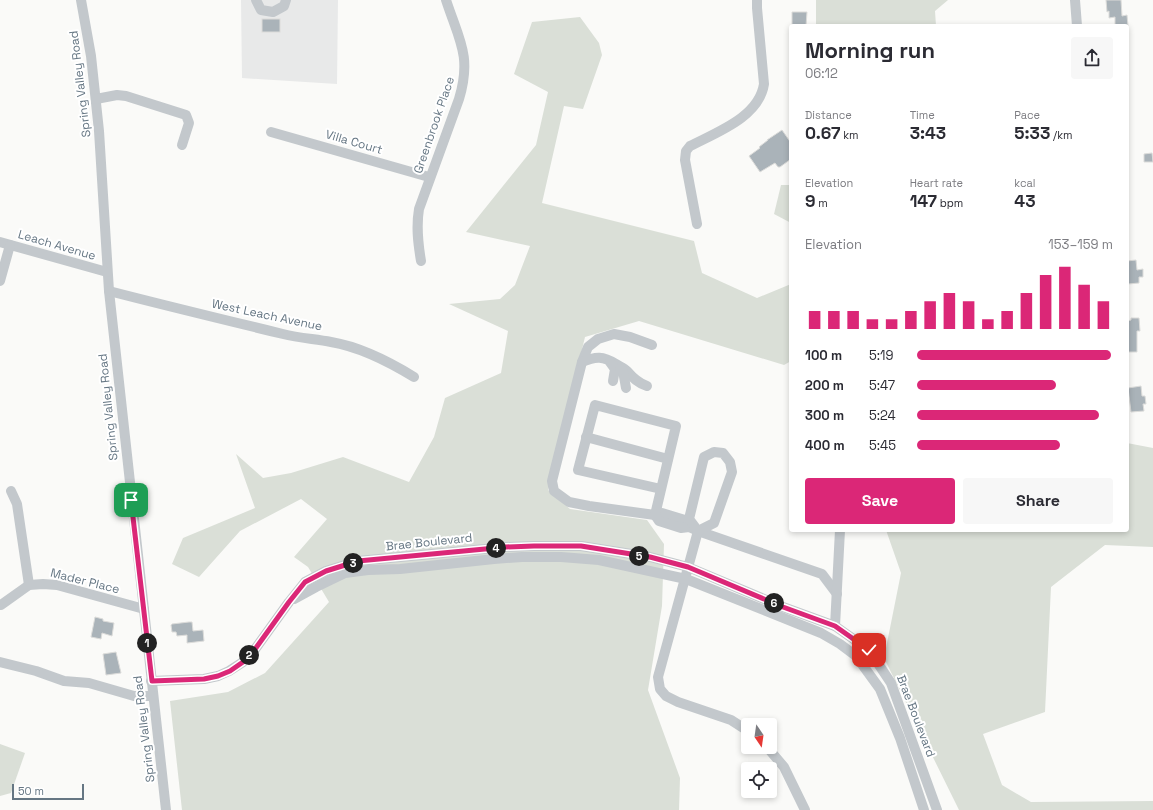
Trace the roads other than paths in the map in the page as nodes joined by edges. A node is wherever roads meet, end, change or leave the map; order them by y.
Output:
1 (81, 0) edge
2 (256, 0) edge
3 (286, 0) edge
4 (446, 0) edge
5 (757, 0) edge
6 (1074, 0) edge
7 (1077, 24) edge
8 (96, 99) junction
9 (271, 132) dead end
10 (182, 145) dead end
11 (429, 177) junction
12 (697, 224) dead end
13 (5, 244) edge
14 (421, 260) dead end
15 (107, 272) junction
16 (0, 281) edge
17 (109, 291) junction
18 (652, 344) dead end
19 (607, 359) junction
20 (582, 362) junction
21 (414, 377) dead end
22 (613, 381) dead end
23 (647, 386) dead end
24 (626, 388) dead end
25 (586, 437) junction
26 (668, 459) junction
27 (661, 489) junction
28 (11, 491) dead end
29 (655, 515) junction
30 (694, 529) junction
31 (840, 532) edge
32 (838, 564) junction
33 (688, 567) junction
34 (822, 574) junction
35 (686, 579) junction
36 (29, 585) junction
37 (837, 594) junction
38 (289, 602) junction
39 (1, 605) dead end
40 (144, 609) junction
41 (835, 626) junction
42 (0, 662) edge
43 (152, 681) junction
44 (153, 696) junction
45 (741, 726) edge
46 (773, 754) edge
47 (166, 810) edge
48 (805, 810) edge
49 (924, 810) edge
50 (937, 810) edge

1 - 8 street, Spring Valley Road
2 - 3 street
4 - 11 street, Greenbrook Place
5 - 12 street
6 - 7 street
8 - 10 street
8 - 15 street, Spring Valley Road
9 - 11 street, Villa Court
11 - 14 street, Greenbrook Place
13 - 15 street, Leach Avenue
13 - 16 street
15 - 17 street, Spring Valley Road
17 - 21 street, West Leach Avenue
17 - 40 street, Spring Valley Road
18 - 20 street
19 - 20 street
19 - 22 street
19 - 23 street
19 - 24 street
20 - 29 street
25 - 26 street
25 - 26 street
25 - 27 street
26 - 27 street
27 - 29 street
28 - 36 street
29 - 30 street
30 - 30 street
30 - 33 street
30 - 34 street
31 - 32 street
32 - 34 street
32 - 37 street
33 - 35 street
33 - 38 street, Brae Boulevard
33 - 41 street, Brae Boulevard
34 - 37 street
35 - 38 street, Brae Boulevard
35 - 45 street
35 - 49 street, Brae Boulevard
36 - 39 street
36 - 40 street, Mader Place
37 - 41 street
38 - 43 street, Brae Boulevard
40 - 43 street, Spring Valley Road
41 - 50 street, Brae Boulevard
42 - 44 street
43 - 44 street, Spring Valley Road
44 - 47 street, Spring Valley Road
46 - 48 street

